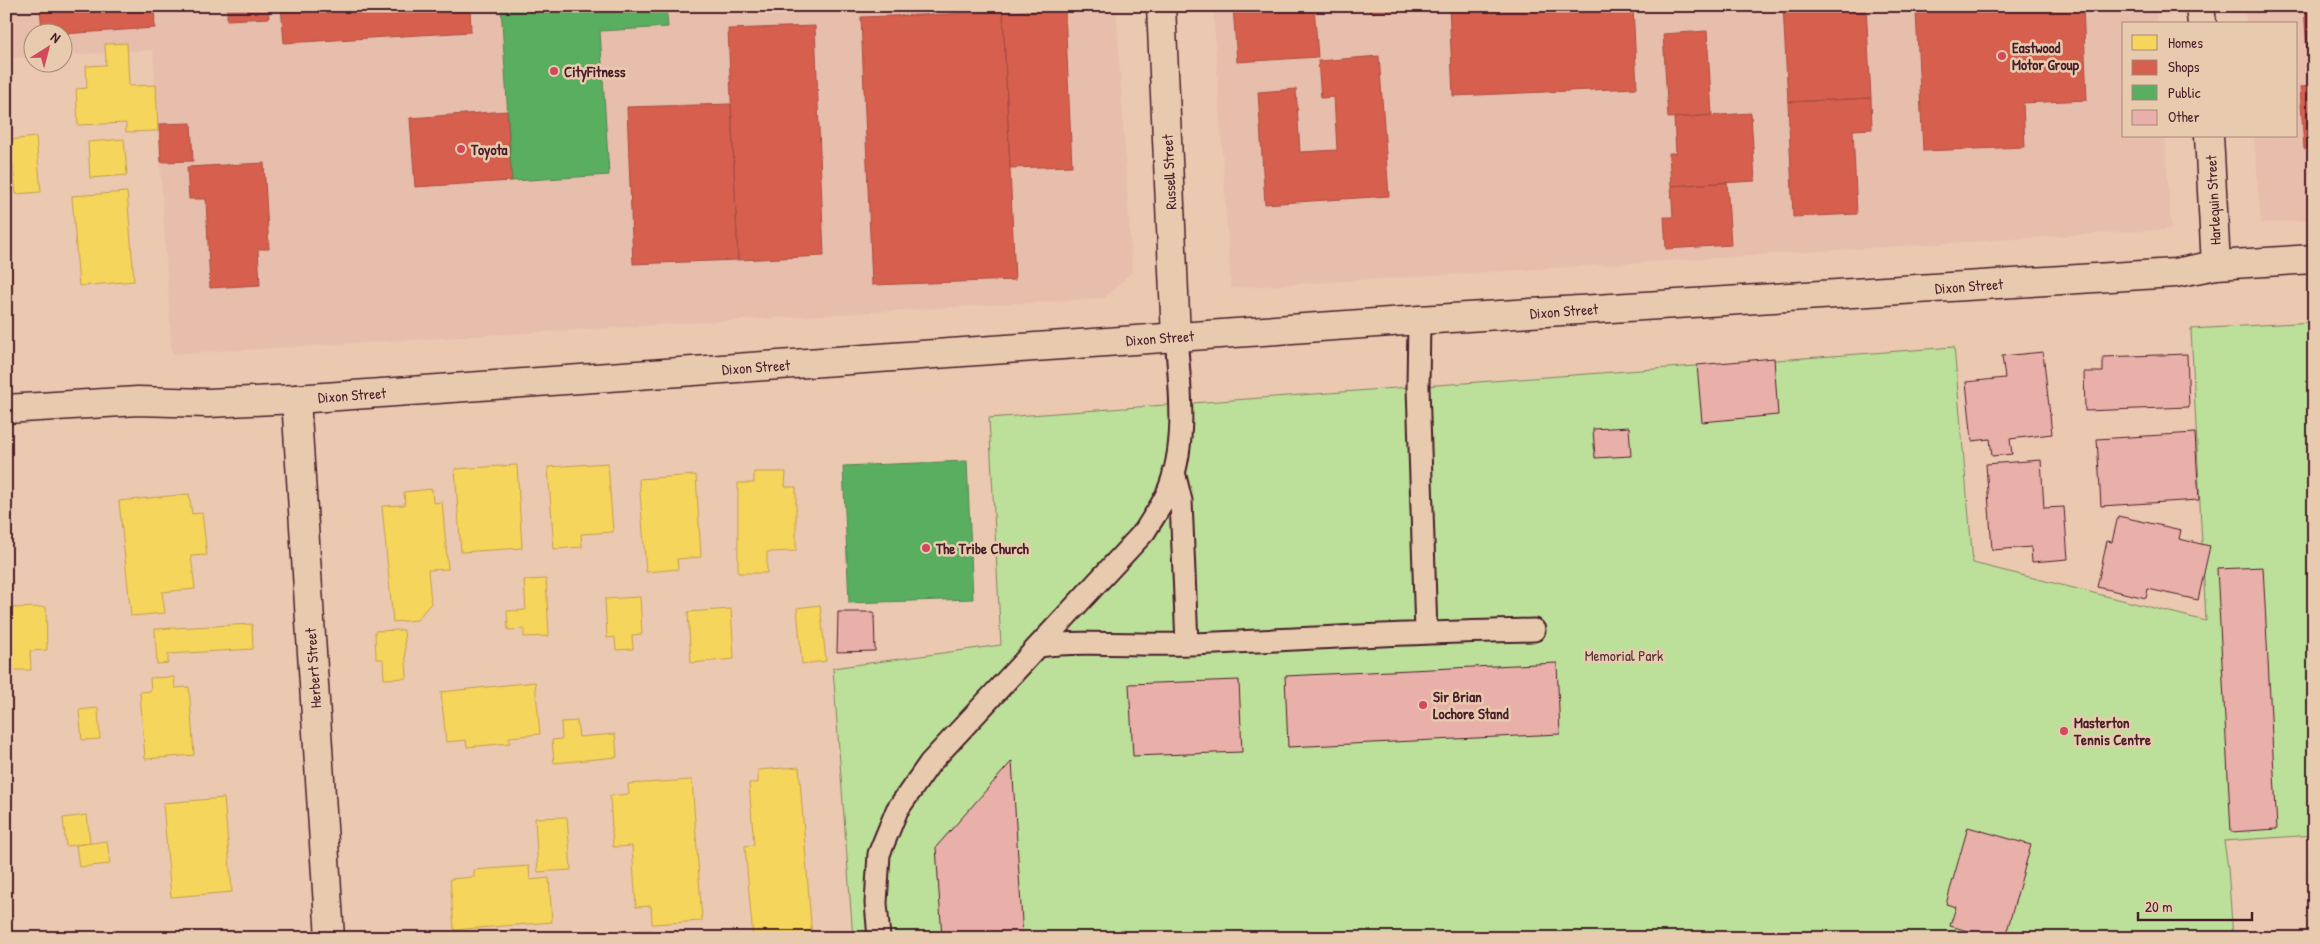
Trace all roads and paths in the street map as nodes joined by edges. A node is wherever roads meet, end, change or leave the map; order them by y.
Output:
1 (1160, 6) edge
2 (2200, 6) edge
3 (2202, 22) edge
4 (2209, 138) edge
5 (2314, 259) edge
6 (2216, 265) junction
7 (1418, 320) junction
8 (1176, 337) junction
9 (296, 399) junction
10 (6, 409) edge
11 (1173, 470) junction
12 (1534, 630) dead end
13 (1426, 632) junction
14 (1187, 644) junction
15 (1039, 646) junction
16 (330, 938) edge
17 (878, 938) edge

1 - 8 main road, Russell Street
2 - 3 main road
4 - 6 main road, Harlequin Street
5 - 6 main road, Dixon Street
6 - 7 main road, Dixon Street
7 - 8 main road, Dixon Street
7 - 13 lane
8 - 9 main road, Dixon Street
8 - 11 lane
9 - 10 main road, Dixon Street
9 - 16 main road, Herbert Street
11 - 14 lane
11 - 15 lane
12 - 13 lane
13 - 14 lane
14 - 15 lane
15 - 17 lane

